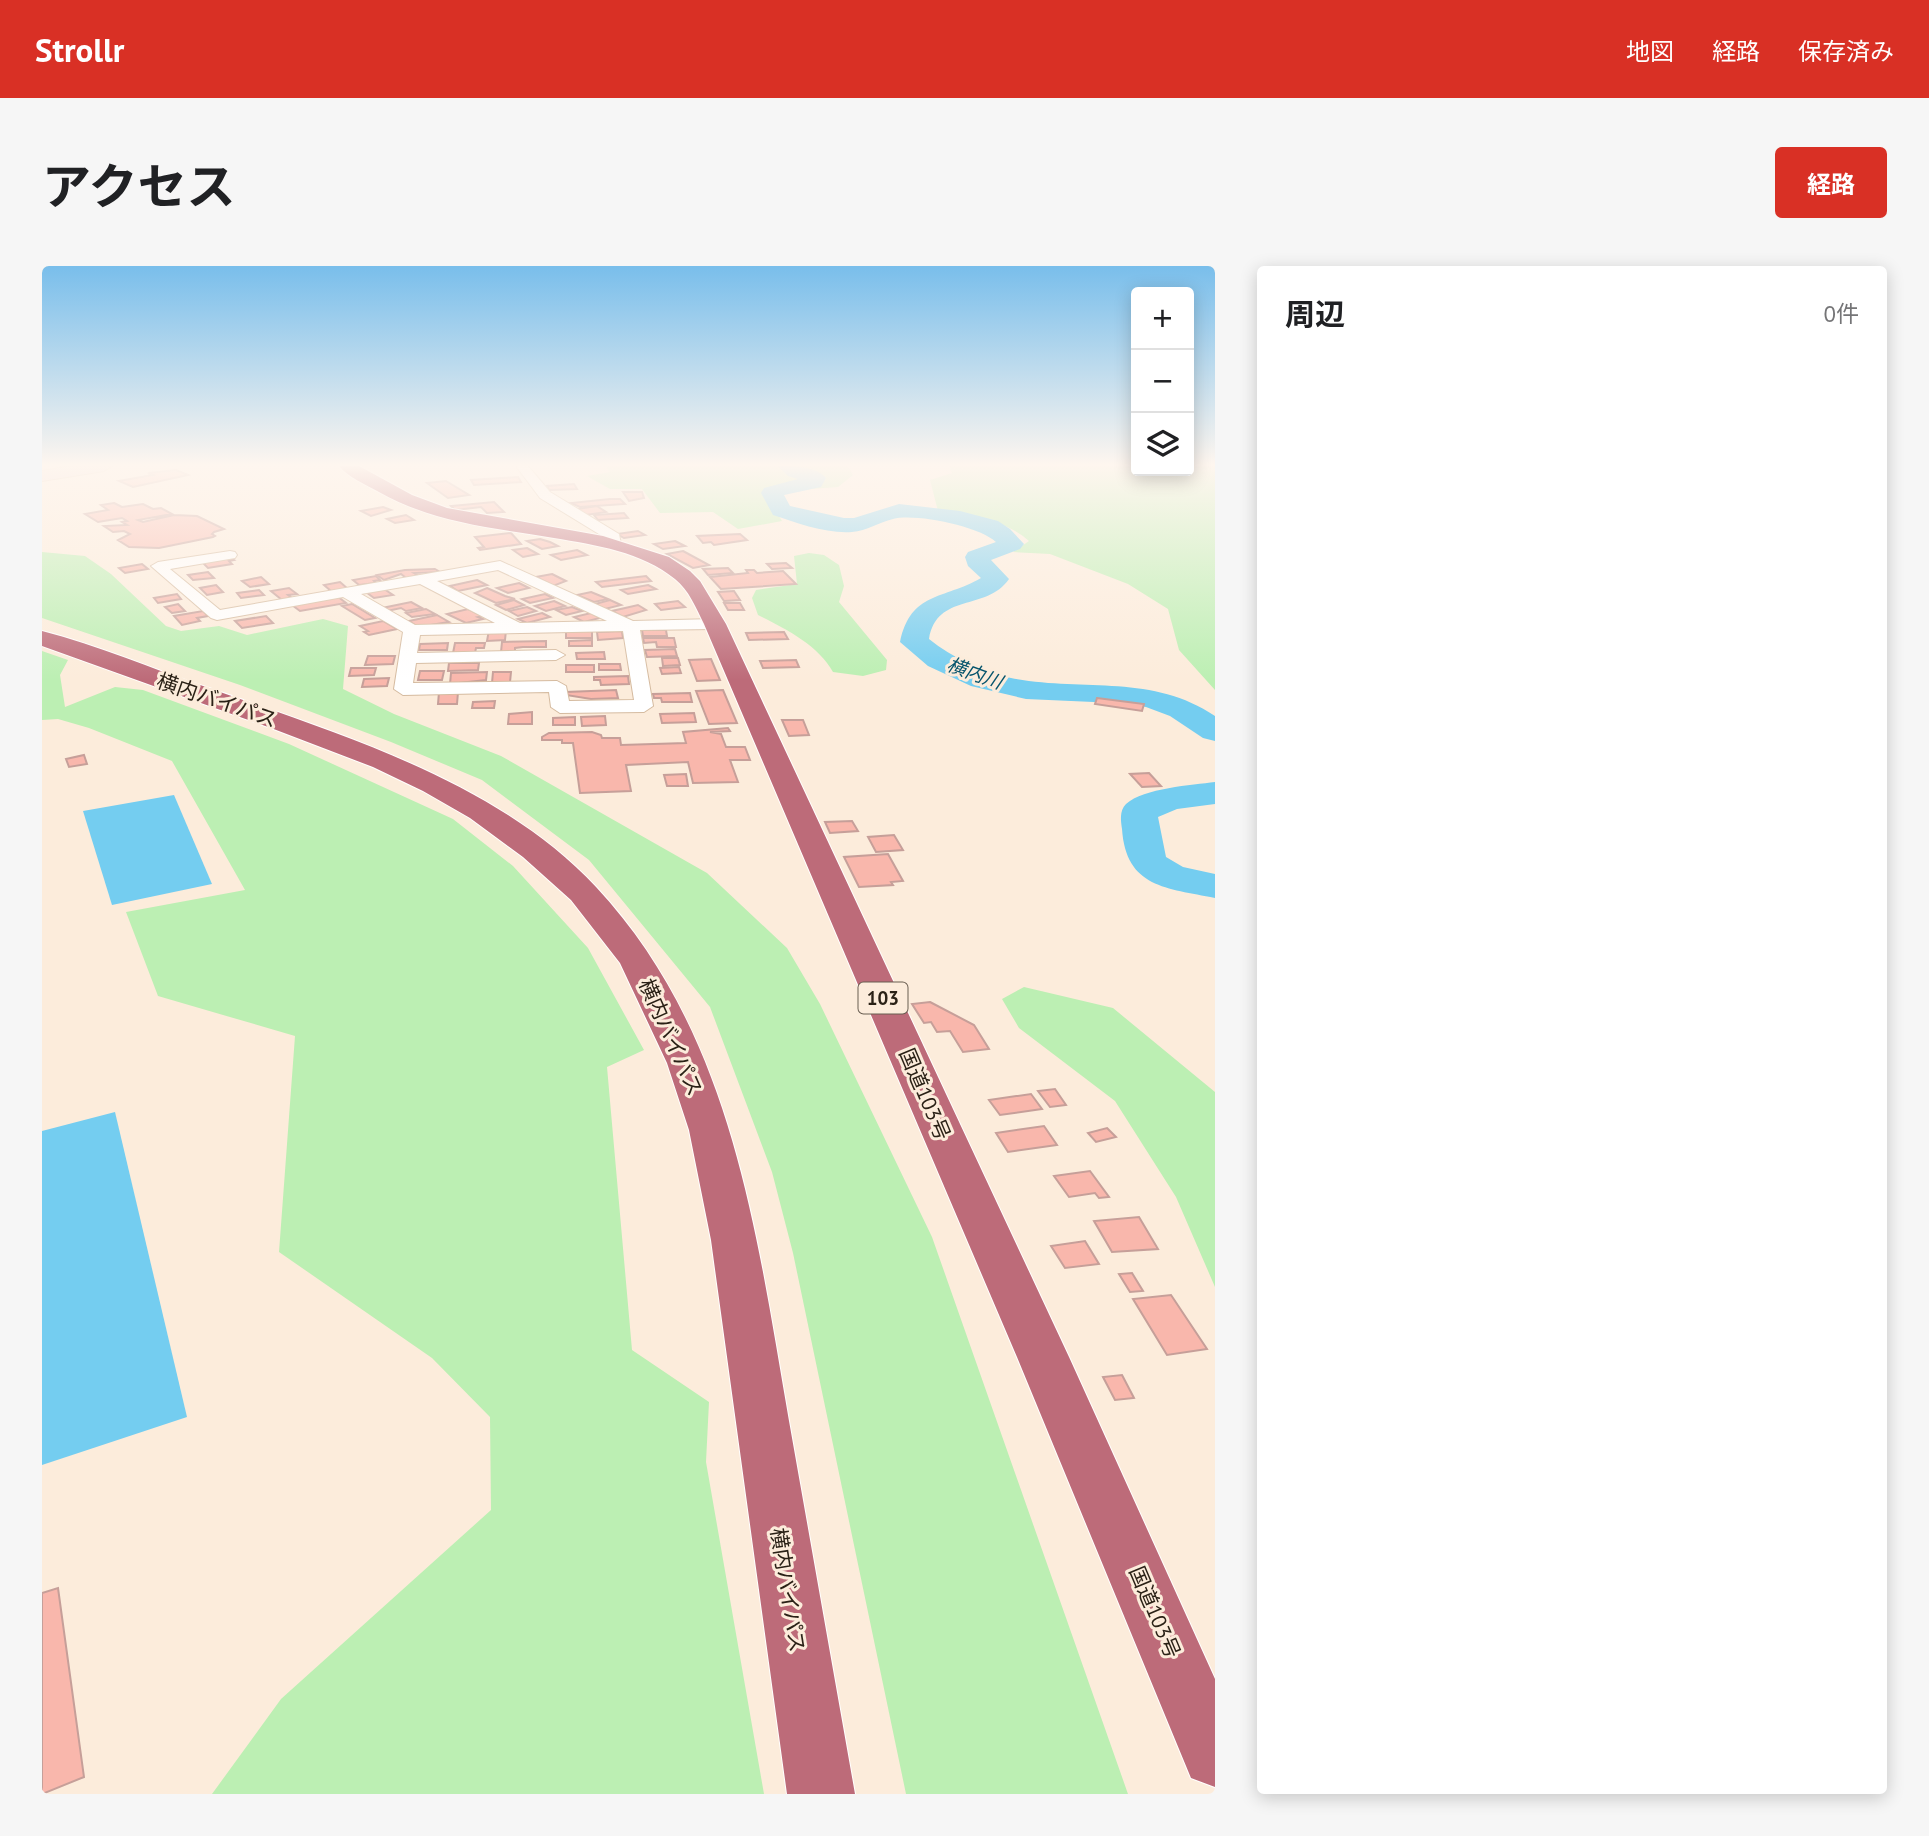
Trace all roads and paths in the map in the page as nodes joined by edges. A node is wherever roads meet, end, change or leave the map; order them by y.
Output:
1 (577, 537) edge
2 (614, 537) edge
3 (614, 544) junction
4 (230, 555) dead end
5 (422, 579) junction
6 (345, 592) junction
7 (715, 624) junction
8 (631, 626) junction
9 (556, 627) junction
10 (517, 628) junction
11 (412, 630) junction
12 (42, 638) edge
13 (556, 655) junction
14 (407, 657) junction
15 (557, 686) junction
16 (1215, 1754) edge
17 (821, 1794) edge

1 - 3 highway, 国道103号 / 103
2 - 3 street
3 - 7 highway, 国道103号 / 103
4 - 6 street
5 - 6 street
5 - 8 street
5 - 10 street
6 - 11 street
7 - 8 street
7 - 16 highway, 国道103号 / 103
8 - 9 street
8 - 15 street
9 - 10 street
9 - 13 street
10 - 11 street
11 - 14 street
12 - 17 highway, 横内バイパス
13 - 14 street
13 - 15 street
14 - 15 street

